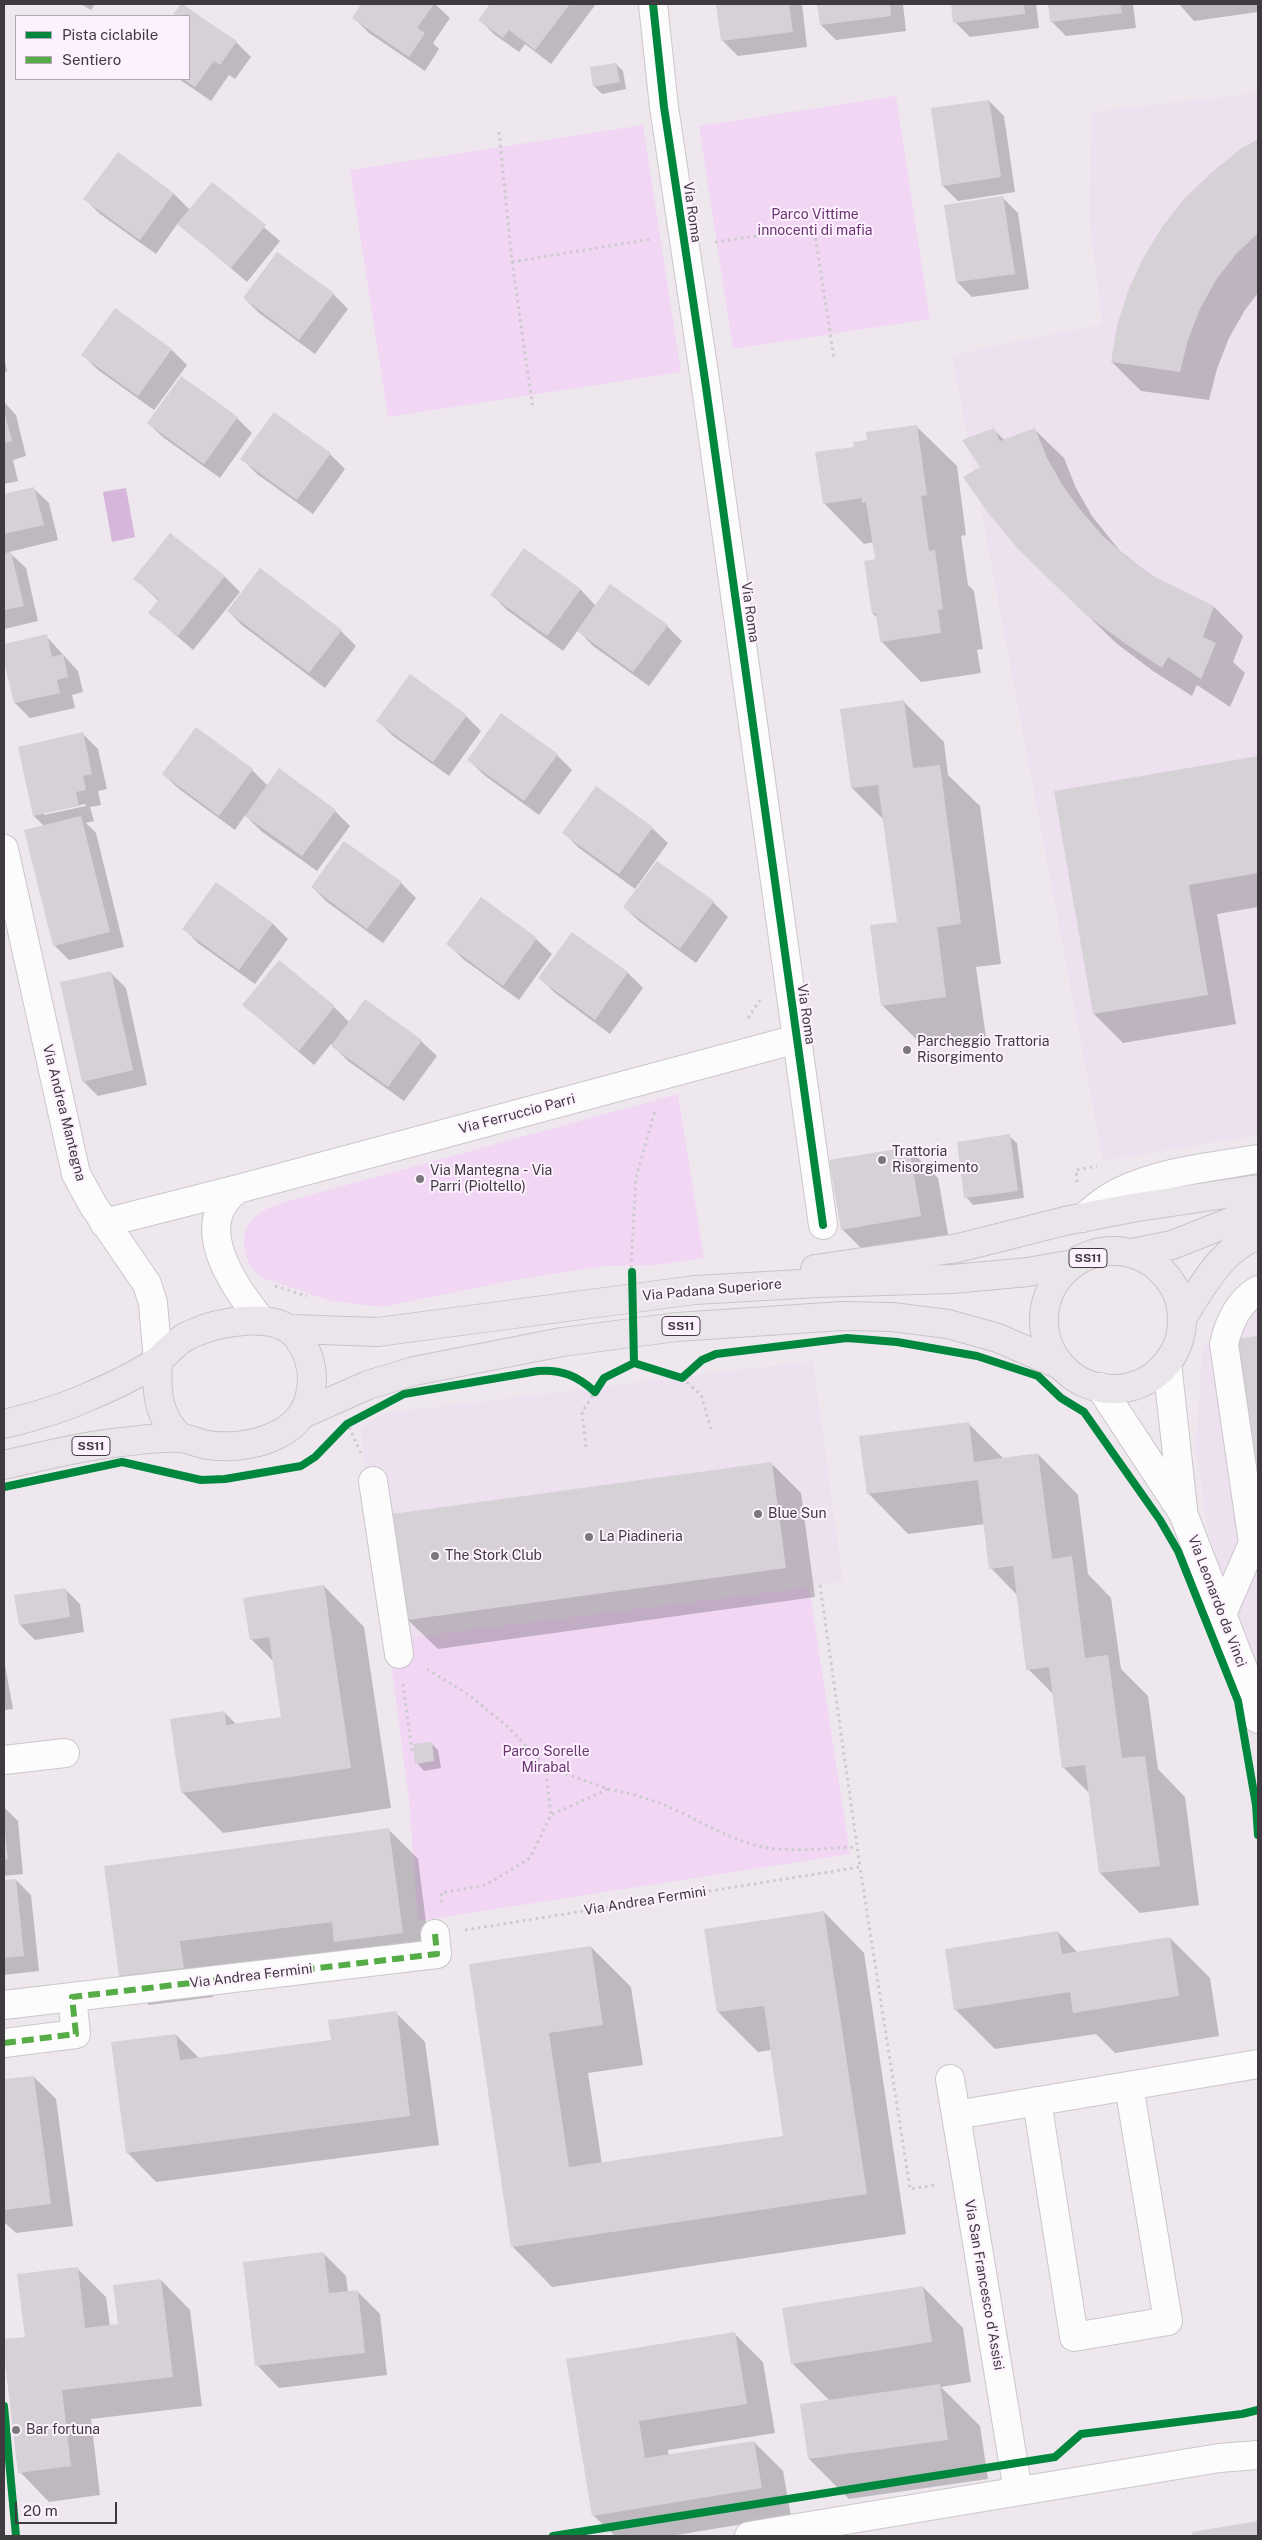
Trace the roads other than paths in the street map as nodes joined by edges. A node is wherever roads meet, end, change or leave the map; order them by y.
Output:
1 (653, 4) edge
2 (4, 849) edge
3 (797, 1039) junction
4 (1258, 1159) edge
5 (238, 1189) junction
6 (1258, 1190) edge
7 (1258, 1211) edge
8 (1083, 1218) junction
9 (104, 1223) junction
10 (824, 1225) dead end
11 (1258, 1235) edge
12 (1131, 1253) junction
13 (1073, 1264) junction
14 (746, 1286) junction
15 (1258, 1290) edge
16 (1182, 1318) junction
17 (261, 1320) junction
18 (292, 1329) junction
19 (158, 1361) junction
20 (1167, 1363) junction
21 (1060, 1365) junction
22 (1100, 1387) junction
23 (305, 1413) junction
24 (4, 1424) edge
25 (181, 1438) junction
26 (4, 1465) edge
27 (373, 1481) dead end
28 (1183, 1513) junction
29 (1222, 1614) junction
30 (399, 1654) road end
31 (1258, 1719) edge
32 (65, 1753) dead end
33 (4, 1760) edge
34 (440, 1934) road end
35 (72, 1997) junction
36 (4, 2005) edge
37 (4, 2043) edge
38 (1258, 2064) edge
39 (950, 2079) dead end
40 (1129, 2086) junction
41 (1037, 2101) junction
42 (956, 2115) junction
43 (1258, 2455) edge
44 (1018, 2491) junction
45 (750, 2536) edge

1 - 3 street, Via Roma
2 - 9 street, Via Andrea Mantegna
3 - 5 street, Via Ferruccio Parri
3 - 10 street, Via Roma
4 - 8 street
5 - 9 street, Via Ferruccio Parri
5 - 17 street
6 - 8 main road, SS11
7 - 12 main road, Via Padana Superiore / SS11
8 - 14 main road, SS11
9 - 19 street, Via Andrea Mantegna
11 - 16 main road, Via Padana Superiore / SS11
12 - 13 main road, Via Padana Superiore / SS11
12 - 16 main road, Via Padana Superiore / SS11
13 - 14 main road, Via Padana Superiore / SS11
13 - 21 main road, Via Padana Superiore / SS11
14 - 18 main road, Via Padana Superiore / SS11
15 - 29 street
16 - 20 main road, Via Padana Superiore / SS11
17 - 18 main road, SS11
17 - 19 main road, SS11
18 - 23 main road
19 - 24 main road, SS11
19 - 25 main road
20 - 22 main road, Via Padana Superiore / SS11
20 - 28 street, Via Leonardo da Vinci
21 - 22 main road, Via Padana Superiore / SS11
21 - 23 main road, Via Padana Superiore / SS11
22 - 28 street, Via Leonardo da Vinci
23 - 25 main road, SS11
25 - 26 main road, SS11
27 - 30 street
28 - 29 street, Via Leonardo da Vinci
29 - 31 street, Via Leonardo da Vinci
32 - 33 street
34 - 35 street, Via Andrea Fermini
35 - 36 street, Via Andrea Fermini
35 - 37 street
38 - 40 street
39 - 42 street, Via San Francesco d'Assisi
40 - 41 street
40 - 41 street
41 - 42 street
42 - 44 street, Via San Francesco d'Assisi
43 - 44 street
44 - 45 street

